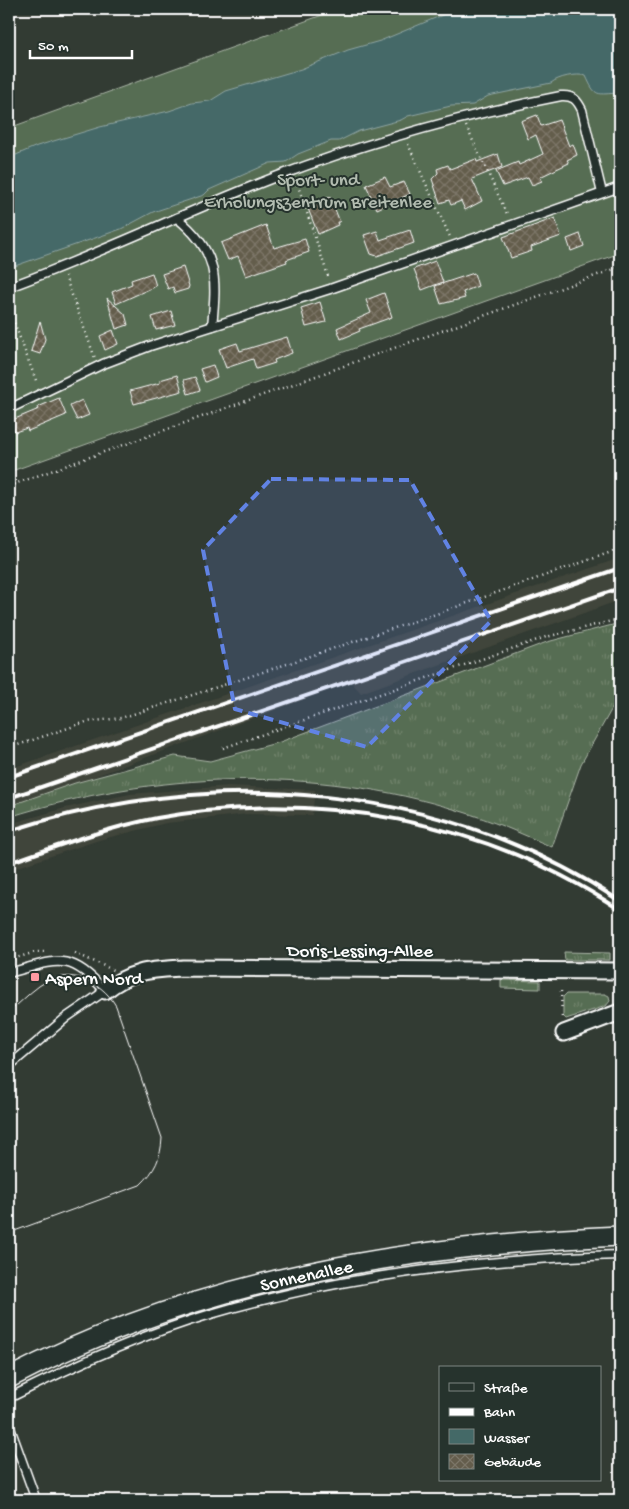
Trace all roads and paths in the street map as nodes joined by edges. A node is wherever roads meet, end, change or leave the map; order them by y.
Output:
1 (462, 117) junction
2 (403, 133) junction
3 (292, 171) junction
4 (620, 187) edge
5 (602, 193) junction
6 (177, 218) junction
7 (512, 224) junction
8 (454, 245) junction
9 (62, 267) junction
10 (620, 267) edge
11 (9, 287) edge
12 (332, 288) junction
13 (9, 309) edge
14 (212, 326) junction
15 (98, 367) junction
16 (42, 394) junction
17 (9, 409) edge
18 (9, 486) edge
19 (620, 549) edge
20 (620, 619) edge
21 (9, 748) edge
22 (224, 748) dead end
23 (620, 971) edge
24 (9, 973) edge
25 (105, 991) junction
26 (561, 991) dead end
27 (620, 1012) edge
28 (564, 1029) joint
29 (9, 1066) edge
30 (620, 1236) edge
31 (620, 1255) edge
32 (9, 1378) edge
33 (9, 1398) edge
34 (9, 1425) edge
35 (36, 1500) edge

1 - 2 lane
1 - 5 lane
1 - 7 path
2 - 3 lane
2 - 8 path
3 - 6 lane
3 - 12 path
4 - 5 lane
5 - 7 lane
6 - 9 lane
6 - 14 lane
7 - 8 lane
8 - 12 lane
9 - 11 lane
9 - 15 path
10 - 18 path
12 - 14 lane
13 - 16 path
14 - 15 lane
15 - 16 lane
16 - 17 lane
19 - 21 path
20 - 22 path
23 - 25 street, Doris-Lessing-Allee
24 - 25 lane
25 - 29 lane
26 - 28 path
27 - 28 street
30 - 32 street, Sonnenallee
31 - 33 lane
34 - 35 lane

